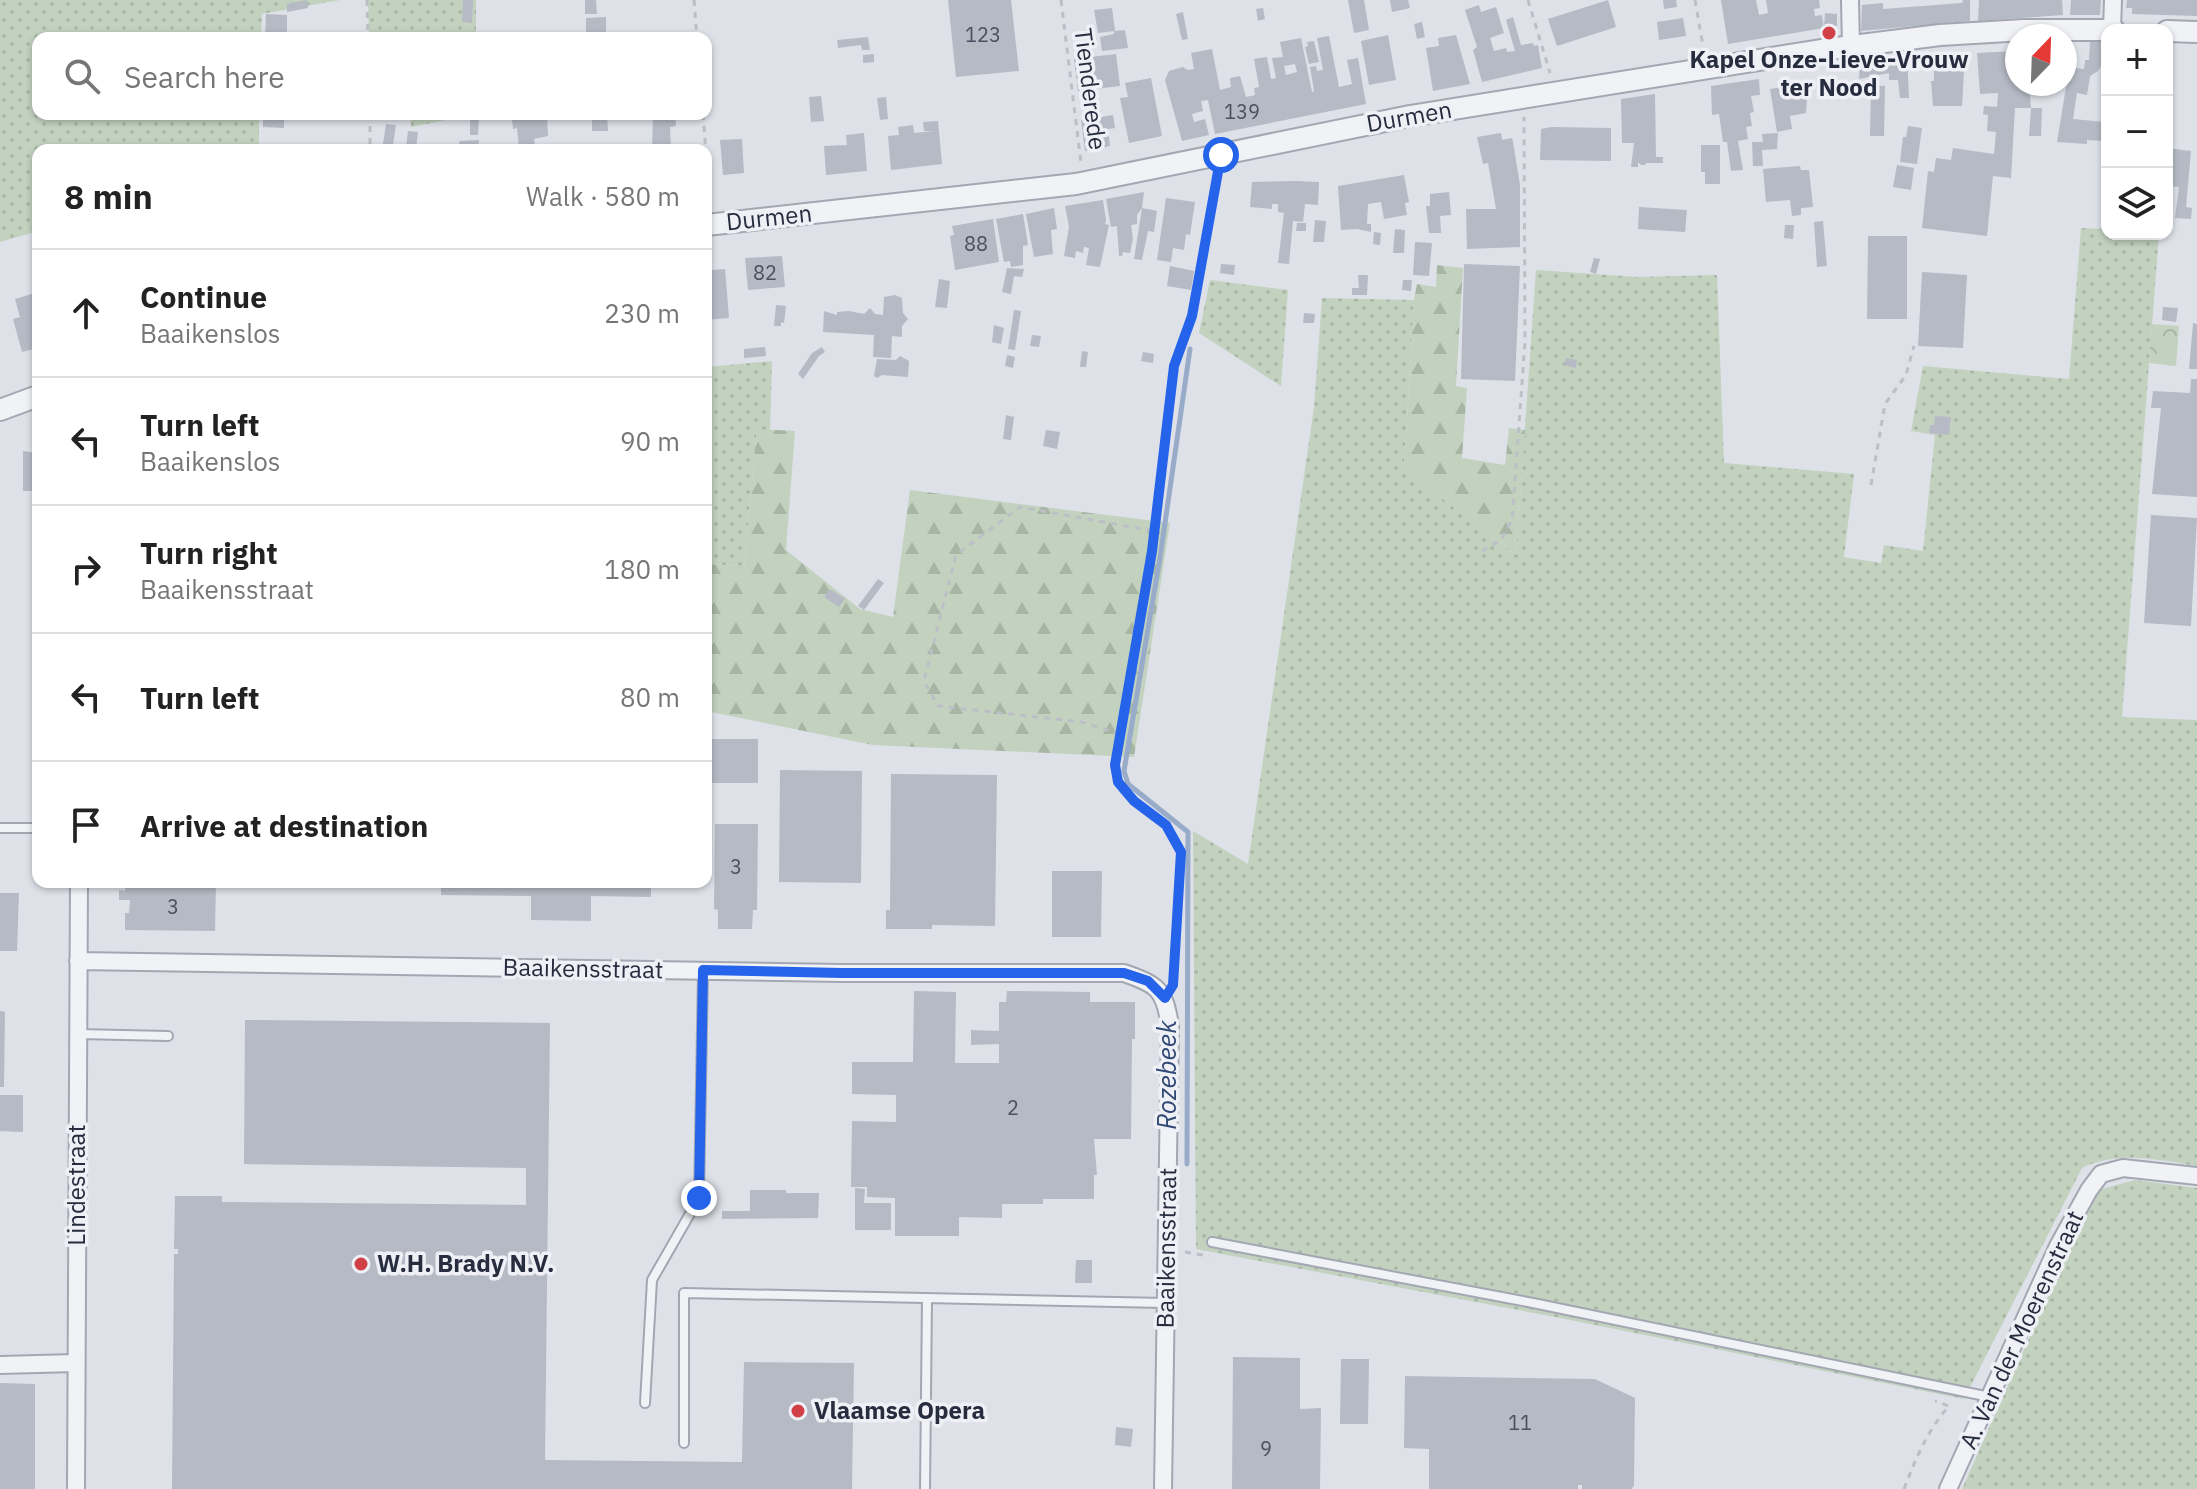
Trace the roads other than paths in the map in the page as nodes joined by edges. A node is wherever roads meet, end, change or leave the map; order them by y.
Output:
1 (1850, 0) edge
2 (2113, 0) edge
3 (2113, 24) edge
4 (2101, 30) edge
5 (2173, 31) edge
6 (2197, 32) edge
7 (1851, 48) junction
8 (712, 225) edge
9 (32, 398) edge
10 (0, 410) edge
11 (0, 828) edge
12 (32, 828) edge
13 (79, 888) edge
14 (78, 961) junction
15 (703, 970) junction
16 (77, 1034) junction
17 (168, 1036) dead end
18 (2197, 1176) edge
19 (1212, 1242) dead end
20 (927, 1299) junction
21 (1167, 1303) junction
22 (75, 1363) junction
23 (0, 1365) edge
24 (1990, 1397) junction
25 (645, 1403) dead end
26 (684, 1443) dead end
27 (76, 1489) edge
28 (925, 1489) edge
29 (1163, 1489) edge
30 (1948, 1489) edge

1 - 7 street
2 - 3 street
4 - 7 street, Durmen
5 - 6 street
7 - 8 street, Durmen
9 - 10 street
11 - 12 lane
13 - 14 street, Lindestraat
14 - 15 street, Baaikensstraat
14 - 16 street, Lindestraat
15 - 21 street, Baaikensstraat
15 - 25 lane
16 - 17 lane
16 - 22 street, Lindestraat
18 - 24 street, A. Van der Moerenstraat
19 - 24 lane
20 - 21 lane
20 - 26 lane
20 - 28 lane
21 - 29 street, Baaikensstraat
22 - 23 street
22 - 27 street, Lindestraat
24 - 30 street, A. Van der Moerenstraat

